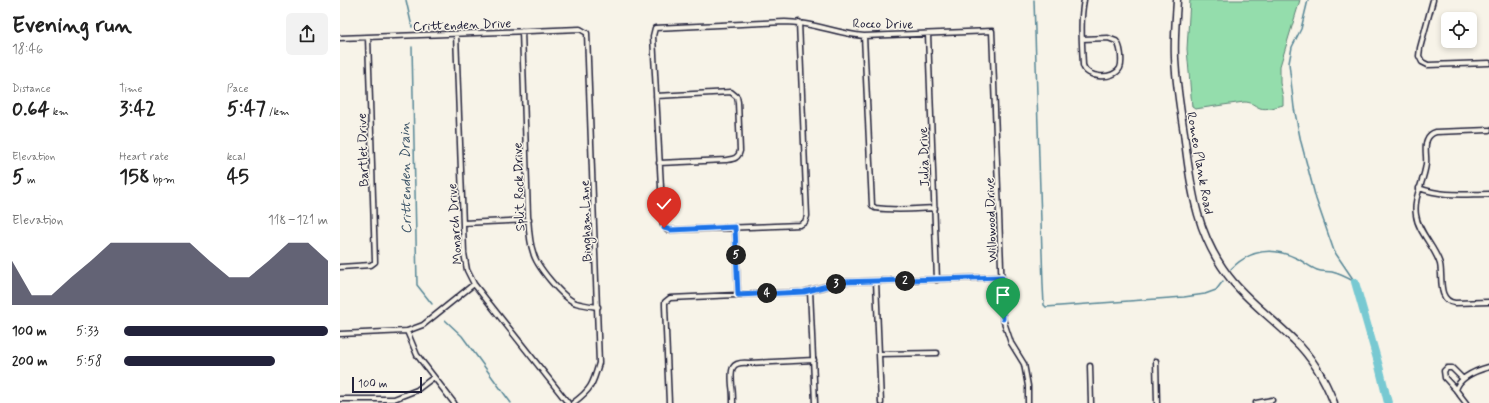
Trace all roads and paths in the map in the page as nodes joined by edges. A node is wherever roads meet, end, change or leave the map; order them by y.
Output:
1 (1084, 0) edge
2 (1177, 0) edge
3 (1433, 0) edge
4 (799, 22) junction
5 (585, 30) joint
6 (522, 31) junction
7 (992, 31) joint
8 (456, 34) junction
9 (928, 34) junction
10 (864, 36) junction
11 (368, 37) junction
12 (340, 38) edge
13 (1082, 39) junction
14 (1489, 62) edge
15 (656, 96) junction
16 (1489, 130) edge
17 (659, 162) junction
18 (1419, 188) junction
19 (1489, 194) edge
20 (934, 208) junction
21 (529, 220) junction
22 (463, 223) junction
23 (735, 227) junction
24 (340, 267) edge
25 (1002, 277) junction
26 (937, 280) junction
27 (876, 281) junction
28 (474, 284) junction
29 (810, 290) junction
30 (738, 295) junction
31 (1489, 302) edge
32 (598, 307) junction
33 (407, 331) junction
34 (340, 334) edge
35 (937, 353) dead end
36 (879, 354) junction
37 (814, 360) junction
38 (1156, 361) dead end
39 (1090, 366) dead end
40 (1489, 367) edge
41 (434, 376) junction
42 (1463, 379) junction
43 (1456, 390) junction
44 (340, 399) edge
45 (1272, 400) dead end
46 (454, 403) edge
47 (568, 403) edge
48 (573, 403) edge
49 (669, 403) edge
50 (733, 403) edge
51 (816, 403) edge
52 (880, 403) edge
53 (1028, 403) edge
54 (1091, 403) edge
55 (1157, 403) edge
56 (1256, 403) edge
57 (1334, 403) edge
58 (1466, 403) edge

1 - 13 street
2 - 57 main road, Romeo Plank Road
3 - 14 street
4 - 10 street, Rocco Drive
4 - 15 street, Rocco Drive
4 - 23 street
5 - 6 street, Crittenden Drive
5 - 32 street, Bingham Lane
6 - 8 street, Crittenden Drive
6 - 21 street, Split Rock Drive
7 - 9 street, Rocco Drive
7 - 25 street, Willowood Drive
8 - 11 street, Crittenden Drive
8 - 22 street, Monarch Drive
9 - 10 street, Rocco Drive
9 - 20 street, Julia Drive
10 - 20 street
11 - 12 street, Crittenden Drive
11 - 24 street, Bartlet Drive
13 - 13 street
15 - 17 street
15 - 17 street
16 - 18 street
17 - 23 street
18 - 19 street
18 - 31 street
20 - 26 street, Julia Drive
21 - 22 street
21 - 32 street, Split Rock Drive
22 - 28 street, Monarch Drive
23 - 30 street
25 - 26 street
25 - 53 street, Willowood Drive
26 - 27 street
27 - 29 street
27 - 36 street
28 - 33 street
28 - 47 street, Monarch Drive
29 - 30 street
29 - 37 street
30 - 49 street
32 - 48 street, Bingham Lane
33 - 34 street
33 - 41 street
35 - 36 street
36 - 52 street
37 - 50 street
37 - 51 street
38 - 55 street
39 - 54 street
40 - 42 street
41 - 44 street
41 - 46 street
42 - 43 street
42 - 43 street
43 - 58 street
45 - 56 street

